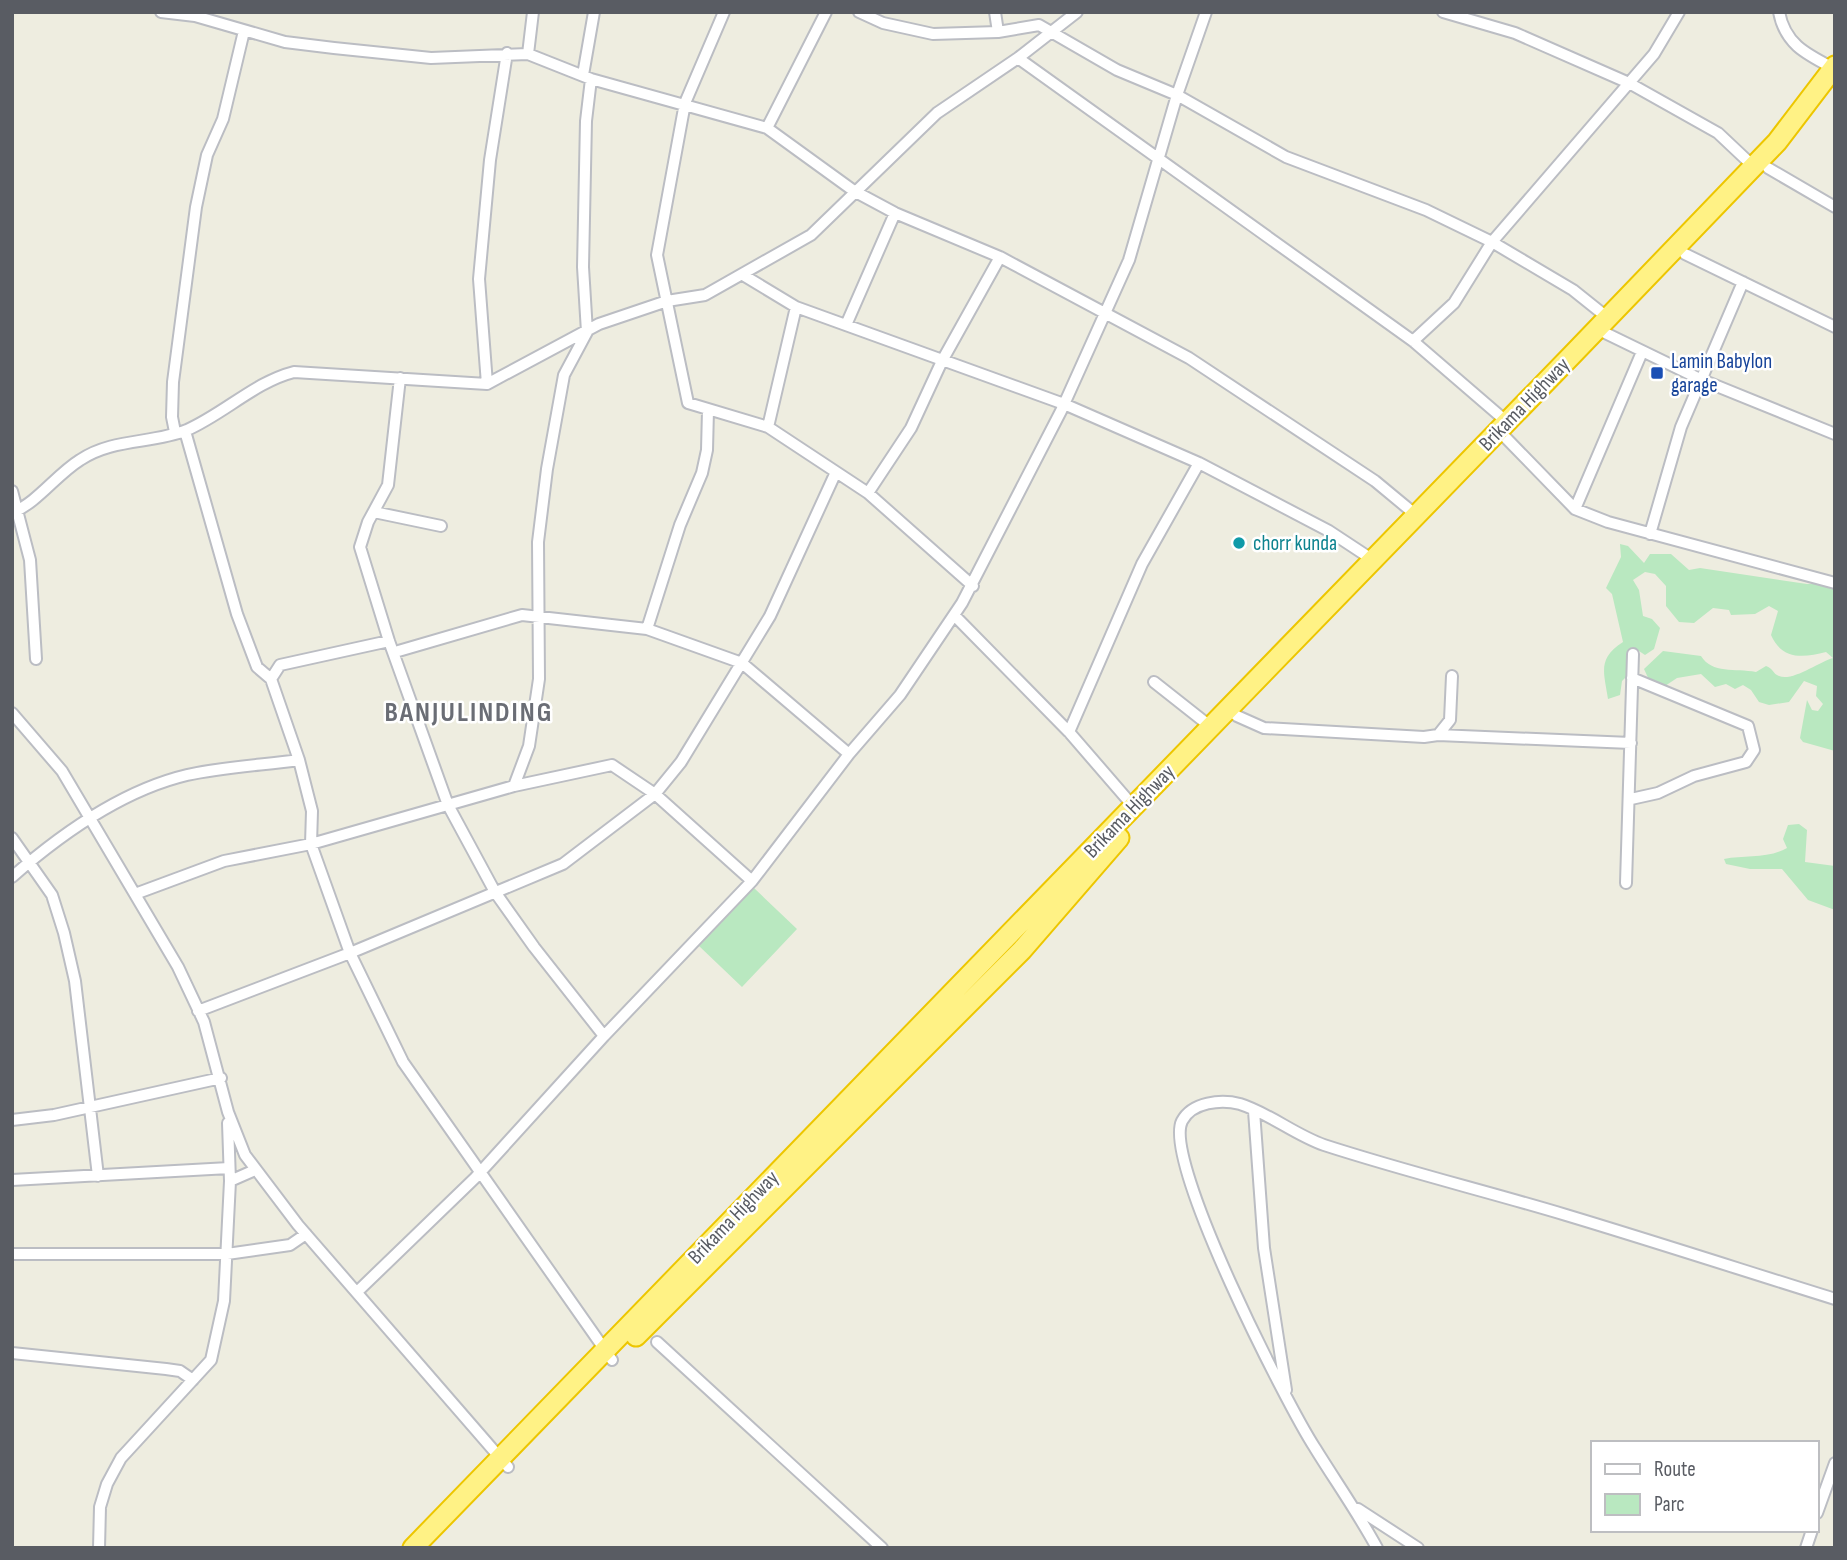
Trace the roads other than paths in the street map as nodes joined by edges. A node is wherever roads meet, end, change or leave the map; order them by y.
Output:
1 (161, 12) edge
2 (533, 12) edge
3 (594, 12) edge
4 (724, 12) edge
5 (826, 12) edge
6 (859, 12) edge
7 (995, 12) edge
8 (1077, 12) edge
9 (1206, 12) edge
10 (1443, 12) edge
11 (1679, 12) edge
12 (1779, 12) edge
13 (244, 31) junction
14 (998, 32) junction
15 (1049, 32) junction
16 (507, 53) junction
17 (528, 54) junction
18 (1018, 58) junction
19 (1834, 73) edge
20 (587, 77) junction
21 (1629, 83) junction
22 (1177, 95) junction
23 (685, 103) junction
24 (767, 128) junction
25 (1158, 160) junction
26 (1760, 167) junction
27 (854, 191) junction
28 (1835, 206) edge
29 (895, 213) junction
30 (1492, 243) junction
31 (1685, 254) junction
32 (1000, 257) junction
33 (743, 275) junction
34 (1743, 282) junction
35 (667, 301) junction
36 (796, 307) junction
37 (1103, 312) junction
38 (846, 325) junction
39 (1604, 327) junction
40 (1835, 327) edge
41 (587, 332) junction
42 (1413, 341) junction
43 (1642, 352) junction
44 (942, 361) junction
45 (400, 379) junction
46 (1702, 380) junction
47 (487, 384) junction
48 (1063, 404) junction
49 (708, 410) junction
50 (768, 427) junction
51 (1507, 430) junction
52 (180, 431) junction
53 (1835, 434) edge
54 (1199, 463) junction
55 (836, 472) junction
56 (12, 491) edge
57 (868, 494) junction
58 (1575, 509) junction
59 (16, 511) edge
60 (373, 512) junction
61 (1416, 515) junction
62 (441, 526) dead end
63 (1650, 534) junction
64 (1373, 560) junction
65 (1835, 583) edge
66 (973, 586) junction
67 (954, 615) junction
68 (536, 616) junction
69 (647, 629) junction
70 (389, 641) junction
71 (395, 652) junction
72 (1633, 654) dead end
73 (36, 659) dead end
74 (742, 663) junction
75 (1452, 676) dead end
76 (1632, 678) junction
77 (271, 679) junction
78 (1154, 682) dead end
79 (12, 713) edge
80 (1233, 713) junction
81 (1212, 727) junction
82 (1069, 732) junction
83 (1438, 735) junction
84 (1631, 743) junction
85 (849, 754) junction
86 (299, 760) junction
87 (514, 786) junction
88 (655, 794) junction
89 (1631, 799) junction
90 (448, 805) junction
91 (1133, 806) junction
92 (92, 818) junction
93 (12, 838) edge
94 (311, 844) junction
95 (28, 863) junction
96 (12, 877) edge
97 (752, 881) junction
98 (1626, 883) dead end
99 (495, 892) junction
100 (135, 894) junction
101 (350, 953) junction
102 (198, 1011) junction
103 (604, 1036) junction
104 (221, 1078) junction
105 (89, 1107) junction
106 (1254, 1111) junction
107 (228, 1112) junction
108 (12, 1120) edge
109 (229, 1168) junction
110 (255, 1170) junction
111 (480, 1173) junction
112 (98, 1176) junction
113 (12, 1180) edge
114 (229, 1181) junction
115 (306, 1234) junction
116 (12, 1254) edge
117 (228, 1254) junction
118 (357, 1292) junction
119 (1835, 1299) edge
120 (657, 1342) dead end
121 (12, 1353) edge
122 (609, 1355) junction
123 (192, 1380) junction
124 (1288, 1400) junction
125 (504, 1463) junction
126 (1834, 1466) edge
127 (1355, 1507) junction
128 (1819, 1508) edge
129 (99, 1548) edge
130 (413, 1548) edge
131 (430, 1548) edge
132 (882, 1548) edge
133 (1377, 1548) edge
134 (1418, 1548) edge

1 - 13 street
2 - 17 street
3 - 20 street
4 - 23 street
5 - 24 street
6 - 14 street
7 - 14 street
8 - 15 street
9 - 22 street
10 - 21 street
11 - 21 street
12 - 19 street
13 - 16 street
13 - 52 street
14 - 15 street
15 - 18 street
15 - 22 street
16 - 17 street
16 - 47 street
17 - 20 street
18 - 25 street
18 - 27 street
19 - 26 highway, Brikama Highway
20 - 23 street
20 - 41 street
21 - 26 street
21 - 30 street
22 - 25 street
22 - 30 street
23 - 24 street
23 - 35 street
24 - 27 street
25 - 37 street
25 - 42 street
26 - 28 street
26 - 31 highway, Brikama Highway
26 - 39 highway, Brikama Highway
27 - 29 street
27 - 33 street
29 - 32 street
29 - 38 street
30 - 39 street
30 - 42 street
31 - 34 street
31 - 39 highway, Brikama Highway
32 - 37 street
32 - 44 street
33 - 35 street
33 - 36 street
34 - 40 street
34 - 46 street
35 - 41 street
35 - 49 street
36 - 38 street
36 - 50 street
37 - 48 street
37 - 61 street
38 - 44 street
39 - 43 street
39 - 51 highway, Brikama Highway
41 - 47 street
41 - 68 street
42 - 51 street
43 - 46 street
43 - 58 street
44 - 48 street
44 - 57 street
45 - 47 street
45 - 52 street
45 - 60 street
46 - 53 street
46 - 63 street
48 - 54 street
48 - 66 street
49 - 50 street
49 - 69 street
50 - 55 street
51 - 58 street
51 - 61 highway, Brikama Highway
51 - 80 highway, Brikama Highway
52 - 59 street
52 - 77 street
54 - 64 street
54 - 82 street
55 - 57 street
55 - 74 street
56 - 59 street
57 - 66 street
58 - 63 street
59 - 73 street
60 - 62 street
60 - 70 street
61 - 64 highway, Brikama Highway
63 - 65 street
64 - 80 highway, Brikama Highway
66 - 67 street
67 - 82 street
67 - 85 street
68 - 69 street
68 - 71 street
68 - 87 street
69 - 74 street
70 - 71 street
70 - 77 street
71 - 90 street
72 - 76 street
74 - 85 street
74 - 88 street
75 - 83 street
76 - 84 street
76 - 89 street
77 - 86 street
78 - 81 street
79 - 92 street
80 - 81 highway, Brikama Highway
80 - 83 street
80 - 122 highway, Brikama Highway
81 - 91 highway, Brikama Highway
82 - 91 street
83 - 84 street
84 - 89 street
85 - 97 street
86 - 92 street
86 - 94 street
87 - 88 street
87 - 90 street
88 - 97 street
88 - 99 street
89 - 98 street
90 - 94 street
90 - 99 street
91 - 122 highway, Brikama Highway
92 - 95 street
92 - 100 street
93 - 95 street
94 - 100 street
94 - 101 street
95 - 96 street
95 - 105 street
97 - 103 street
99 - 101 street
99 - 103 street
100 - 102 street
101 - 102 street
101 - 111 street
102 - 104 street
103 - 111 street
104 - 105 street
104 - 107 street
105 - 108 street
105 - 112 street
106 - 119 street
106 - 124 street
106 - 124 street
107 - 109 street
107 - 110 street
109 - 112 street
109 - 114 street
110 - 114 street
110 - 115 street
111 - 118 street
111 - 122 street
112 - 113 street
114 - 117 street
115 - 117 street
115 - 118 street
116 - 117 street
117 - 123 street
118 - 125 street
120 - 132 street
121 - 123 street
122 - 125 highway, Brikama Highway
123 - 129 street
124 - 127 street
125 - 130 highway, Brikama Highway
125 - 131 highway, Brikama Highway
126 - 128 street
127 - 133 street
127 - 134 street

